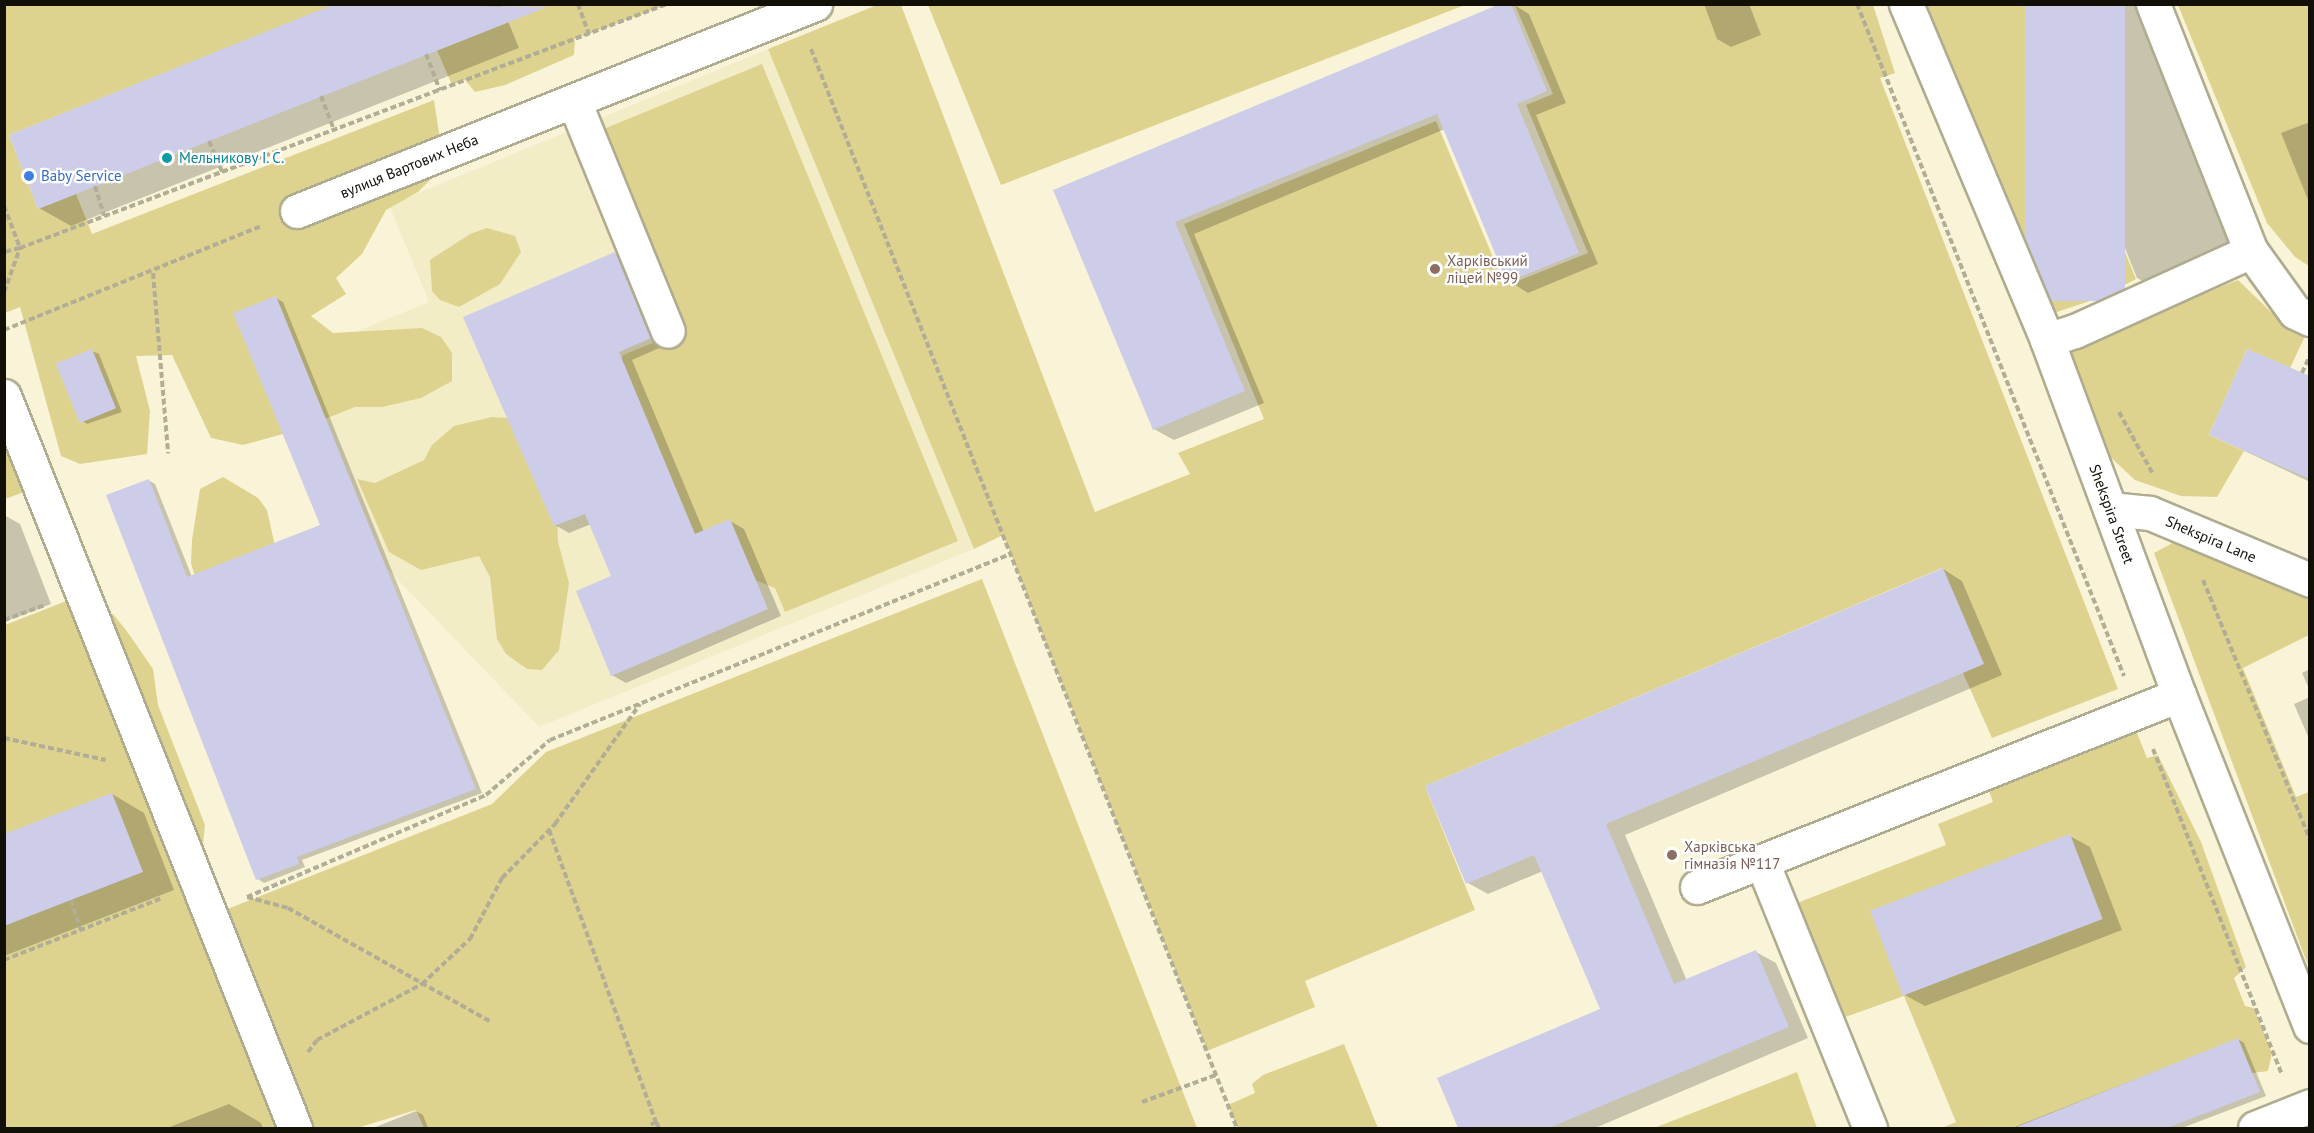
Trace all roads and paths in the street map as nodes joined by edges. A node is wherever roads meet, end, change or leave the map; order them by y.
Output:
1 (578, 4) edge
2 (667, 4) edge
3 (1857, 4) edge
4 (1906, 4) edge
5 (2153, 4) edge
6 (806, 8) edge
7 (589, 34) junction
8 (426, 54) dead end
9 (440, 90) junction
10 (321, 96) dead end
11 (574, 101) junction
12 (334, 130) junction
13 (209, 141) dead end
14 (222, 172) junction
15 (95, 186) dead end
16 (4, 206) edge
17 (297, 211) joint
18 (104, 216) junction
19 (20, 248) junction
20 (2251, 251) junction
21 (4, 252) edge
22 (153, 273) junction
23 (4, 292) edge
24 (2310, 319) edge
25 (4, 330) edge
26 (668, 331) dead end
27 (2047, 340) junction
28 (2310, 355) edge
29 (2302, 373) dead end
30 (4, 396) edge
31 (168, 453) dead end
32 (2110, 509) junction
33 (1011, 554) junction
34 (2201, 576) dead end
35 (2310, 580) edge
36 (2179, 695) junction
37 (640, 704) junction
38 (2138, 711) junction
39 (4, 738) edge
40 (153, 770) junction
41 (549, 830) junction
42 (2310, 840) edge
43 (1762, 862) junction
44 (1696, 887) dead end
45 (202, 896) junction
46 (248, 897) junction
47 (71, 900) dead end
48 (81, 930) junction
49 (4, 960) edge
50 (422, 984) junction
51 (489, 1021) dead end
52 (2310, 1026) edge
53 (1216, 1075) junction
54 (283, 1098) junction
55 (1142, 1102) dead end
56 (2303, 1109) edge
57 (656, 1122) junction
58 (648, 1126) dead end
59 (295, 1128) edge
60 (659, 1128) edge
61 (1237, 1128) edge
62 (1870, 1128) edge
63 (2255, 1128) edge

1 - 7 path
2 - 7 path
3 - 38 path
4 - 27 street, Shekspira Street
5 - 20 street
6 - 11 street, вулиця Вартових Неба
6 - 33 path
7 - 9 path
8 - 9 path
9 - 12 path
10 - 12 path
11 - 17 street, вулиця Вартових Неба
11 - 26 street
12 - 14 path
13 - 14 path
14 - 18 path
15 - 18 path
16 - 19 path
17 - 22 path
18 - 19 path
19 - 21 path
19 - 23 path
20 - 24 street
20 - 27 street
22 - 25 path
22 - 31 path
27 - 32 street, Shekspira Street
28 - 29 path
30 - 40 street
32 - 35 street, Shekspira Lane
32 - 36 street, Shekspira Street
33 - 37 path
33 - 53 path
34 - 42 path
36 - 38 street
36 - 52 street, Shekspira Street
37 - 41 path
37 - 46 path
38 - 43 street
38 - 56 path
39 - 40 path
40 - 45 street
41 - 50 path
41 - 57 path
43 - 44 street
43 - 62 street
45 - 46 path
45 - 46 path
45 - 48 path
45 - 54 street
46 - 50 path
47 - 48 path
48 - 49 path
50 - 51 path
50 - 54 path
53 - 55 path
53 - 61 path
54 - 59 street
56 - 63 street
57 - 58 path
57 - 60 path

